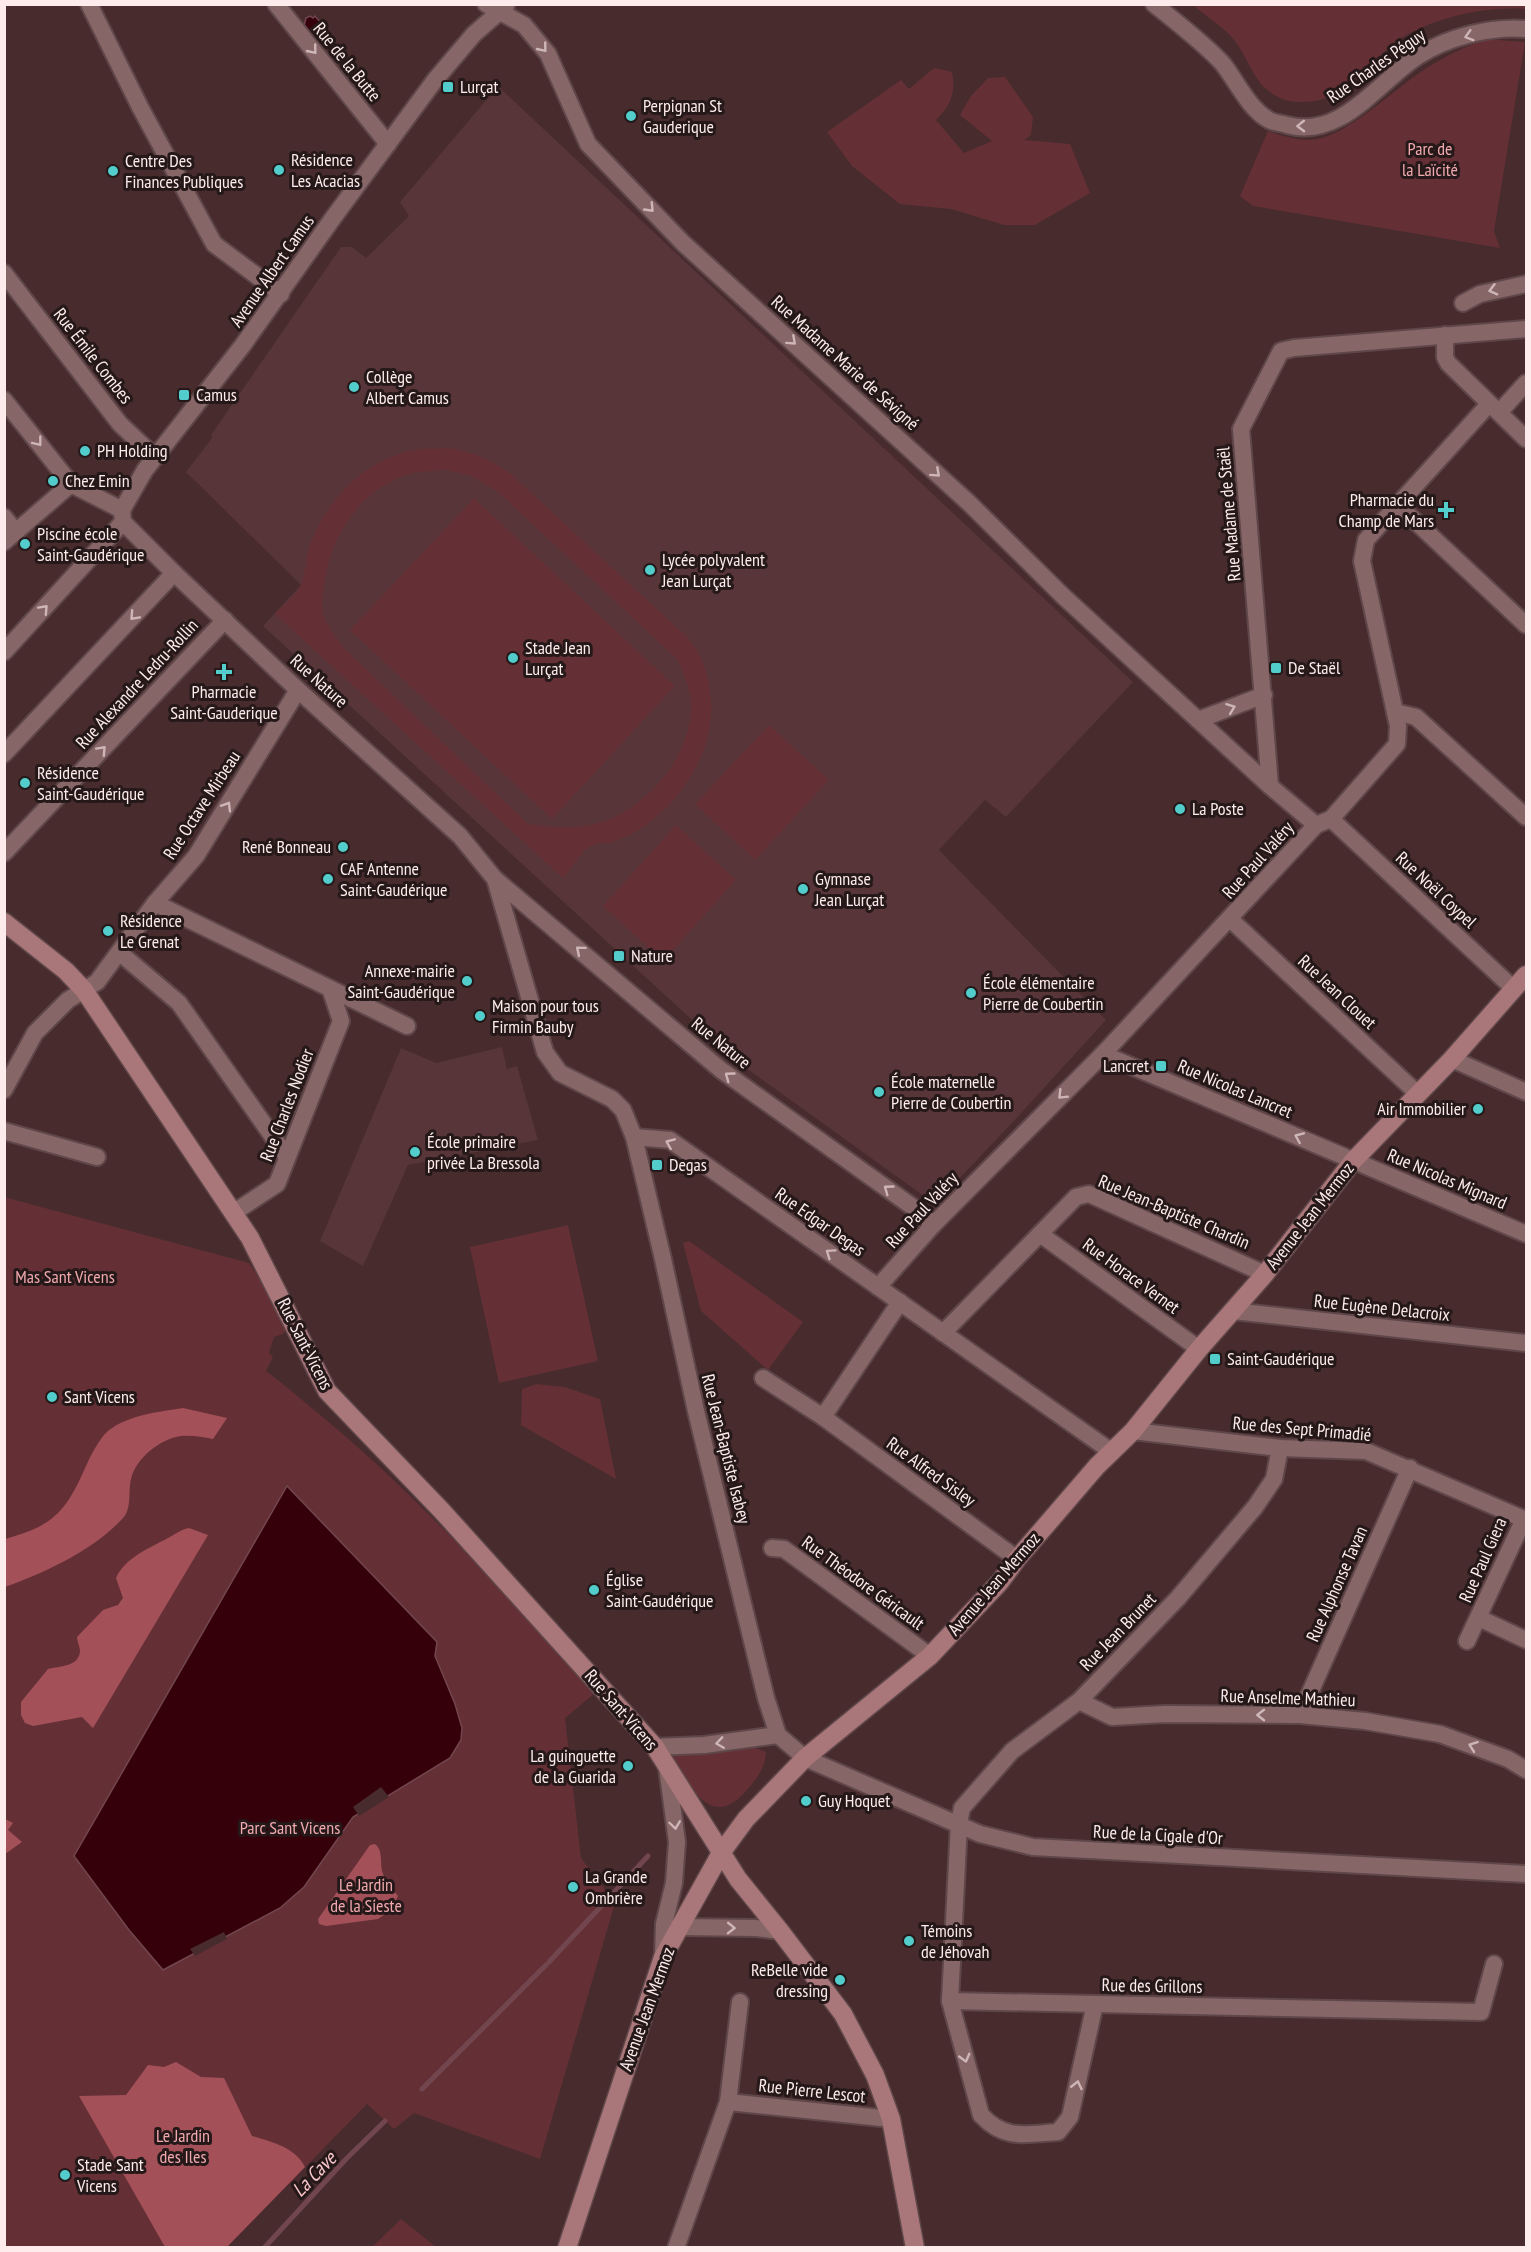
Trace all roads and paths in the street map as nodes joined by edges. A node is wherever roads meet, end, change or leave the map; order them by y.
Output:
1 (89, 4) edge
2 (276, 4) edge
3 (1154, 4) edge
4 (498, 7) edge
5 (1527, 29) edge
6 (388, 144) junction
7 (4, 273) edge
8 (1527, 284) edge
9 (280, 294) junction
10 (1463, 303) dead end
11 (1527, 329) edge
12 (1445, 335) junction
13 (1527, 383) edge
14 (4, 400) edge
15 (1497, 405) junction
16 (1527, 439) edge
17 (155, 457) junction
18 (71, 484) junction
19 (1399, 506) junction
20 (123, 516) junction
21 (4, 517) edge
22 (10, 537) edge
23 (174, 573) junction
24 (225, 620) junction
25 (1527, 625) edge
26 (4, 651) edge
27 (298, 690) junction
28 (1264, 695) junction
29 (1395, 712) junction
30 (1198, 720) junction
31 (4, 754) edge
32 (1270, 786) junction
33 (1527, 817) edge
34 (1323, 822) junction
35 (4, 853) edge
36 (495, 879) junction
37 (155, 903) junction
38 (1230, 919) junction
39 (4, 922) edge
40 (120, 953) junction
41 (1527, 975) edge
42 (1514, 989) junction
43 (84, 990) junction
44 (331, 991) junction
45 (408, 1026) dead end
46 (1103, 1054) junction
47 (1452, 1059) junction
48 (4, 1090) edge
49 (1527, 1092) edge
50 (1418, 1094) junction
51 (4, 1131) edge
52 (634, 1137) junction
53 (97, 1157) dead end
54 (287, 1157) junction
55 (1353, 1161) junction
56 (233, 1213) junction
57 (933, 1225) junction
58 (1040, 1234) junction
59 (1527, 1234) edge
60 (1265, 1274) junction
61 (878, 1287) junction
62 (900, 1302) junction
63 (1233, 1311) junction
64 (943, 1333) junction
65 (1527, 1343) edge
66 (1199, 1349) junction
67 (763, 1378) dead end
68 (823, 1417) junction
69 (1133, 1431) junction
70 (1280, 1448) junction
71 (1112, 1452) junction
72 (1410, 1468) junction
73 (1525, 1519) edge
74 (771, 1548) dead end
75 (1017, 1559) junction
76 (1479, 1618) junction
77 (1527, 1640) edge
78 (1467, 1641) dead end
79 (930, 1656) junction
80 (1079, 1701) junction
81 (1300, 1715) junction
82 (778, 1735) junction
83 (655, 1747) junction
84 (805, 1758) junction
85 (667, 1767) junction
86 (1527, 1770) edge
87 (959, 1823) junction
88 (721, 1853) junction
89 (1527, 1874) edge
90 (681, 1927) junction
91 (780, 1931) junction
92 (663, 1957) junction
93 (1494, 1964) dead end
94 (950, 2001) junction
95 (740, 2002) dead end
96 (1095, 2004) junction
97 (728, 2102) junction
98 (891, 2119) junction
99 (567, 2247) edge
100 (676, 2247) edge
101 (915, 2247) edge

1 - 9 street
2 -> 6 street, Rue de la Butte
5 -> 3 street, Rue Charles Péguy
4 - 6 street, Avenue Albert Camus
4 -> 30 street, Rue Madame Marie de Sévigné
6 - 9 street, Avenue Albert Camus
7 - 17 street, Rue Émile Combes
8 -> 10 street
9 - 17 street, Avenue Albert Camus
11 - 12 street, Rue Madame de Staël
12 - 15 street
12 - 28 street, Rue Madame de Staël
13 - 15 street, Rue Paul Valéry
14 -> 18 street
15 - 16 street
15 - 19 street, Rue Paul Valéry
17 - 20 street, Avenue Albert Camus
18 - 20 street, Rue Nature
18 - 22 street
19 - 25 street
19 - 29 street, Rue Paul Valéry
20 - 23 street, Rue Nature
26 -> 20 street, Avenue Albert Camus
21 - 22 street
23 - 24 street, Rue Nature
23 -> 31 street
24 - 27 street, Rue Nature
35 -> 24 street, Rue Alexandre Ledru-Rollin
27 - 36 street, Rue Nature
37 -> 27 street, Rue Octave Mirbeau
30 -> 28 street
28 - 32 street, Rue Madame de Staël
29 - 33 street
29 - 34 street, Rue Paul Valéry
30 - 32 street, Rue Madame Marie de Sévigné
32 - 34 street, Rue Madame Marie de Sévigné
34 - 38 street, Rue Paul Valéry
34 - 42 street, Rue Noël Coypel
36 - 52 street, Rue Nature
57 -> 36 street, Rue Nature
37 - 40 street, Rue Octave Mirbeau
37 - 44 street
38 - 46 street, Rue Paul Valéry
38 - 50 street, Rue Jean Clouet
39 - 43 street, Rue Sant-Vicens
40 - 43 street, Rue Octave Mirbeau
40 - 54 street
41 - 42 street, Avenue Jean Mermoz
42 - 47 street, Avenue Jean Mermoz
43 - 48 street, Rue Octave Mirbeau
43 - 56 street, Rue Sant-Vicens
44 - 45 street
44 - 54 street, Rue Charles Nodier
55 -> 46 street, Rue Nicolas Lancret
46 -> 57 street, Rue Paul Valéry
47 - 49 street
47 - 50 street, Avenue Jean Mermoz
50 - 55 street, Avenue Jean Mermoz
51 - 53 street
61 -> 52 street, Rue Edgar Degas
52 - 82 street, Rue Jean-Baptiste Isabey
54 - 56 street, Rue Charles Nodier
55 - 59 street, Rue Nicolas Mignard
55 - 60 street, Avenue Jean Mermoz
56 - 83 street, Rue Sant-Vicens
57 - 61 street, Rue Paul Valéry
58 - 60 street, Rue Jean-Baptiste Chardin
58 - 64 street, Rue Jean-Baptiste Chardin
58 - 66 street, Rue Horace Vernet
60 - 63 street, Avenue Jean Mermoz
61 - 62 street, Rue Edgar Degas
62 - 64 street, Rue Edgar Degas
62 - 68 street
63 - 65 street, Rue Eugène Delacroix
63 - 66 street, Avenue Jean Mermoz
64 - 71 street, Rue Edgar Degas
66 - 69 street, Avenue Jean Mermoz
67 - 68 street, Rue Alfred Sisley
68 - 75 street, Rue Alfred Sisley
69 - 70 street, Rue des Sept Primadié
69 - 71 street, Avenue Jean Mermoz
70 - 72 street, Rue des Sept Primadié
70 - 80 street, Rue Jean Brunet
71 - 75 street, Avenue Jean Mermoz
72 - 73 street, Rue des Sept Primadié
72 - 81 street, Rue Alphonse Tavan
73 - 76 street, Rue Paul Giera
74 - 79 street, Rue Théodore Géricault
75 - 79 street, Avenue Jean Mermoz
76 - 77 street, Rue Paul Giera
76 - 78 street, Rue Paul Giera
79 - 84 street, Avenue Jean Mermoz
81 -> 80 street, Rue Anselme Mathieu
80 - 87 street, Rue Jean Brunet
86 -> 81 street, Rue Anselme Mathieu
82 -> 83 street
82 - 84 street
83 - 85 street, Rue Sant-Vicens
84 - 87 street, Rue de la Cigale d'Or
84 - 88 street, Avenue Jean Mermoz
85 - 88 street, Rue Sant-Vicens
85 -> 92 street, Rue Sant-Vicens
87 - 89 street, Rue de la Cigale d'Or
87 - 94 street
88 - 90 street, Avenue Jean Mermoz
88 - 91 street, Rue Sant-Vicens
90 -> 91 street
90 - 92 street, Avenue Jean Mermoz
91 - 98 street, Rue Sant-Vicens
92 - 99 street, Avenue Jean Mermoz
93 - 96 street, Rue des Grillons
94 - 96 street, Rue des Grillons
94 -> 96 street
95 - 97 street
97 - 98 street, Rue Pierre Lescot
97 - 100 street
98 - 101 street, Rue Sant-Vicens

